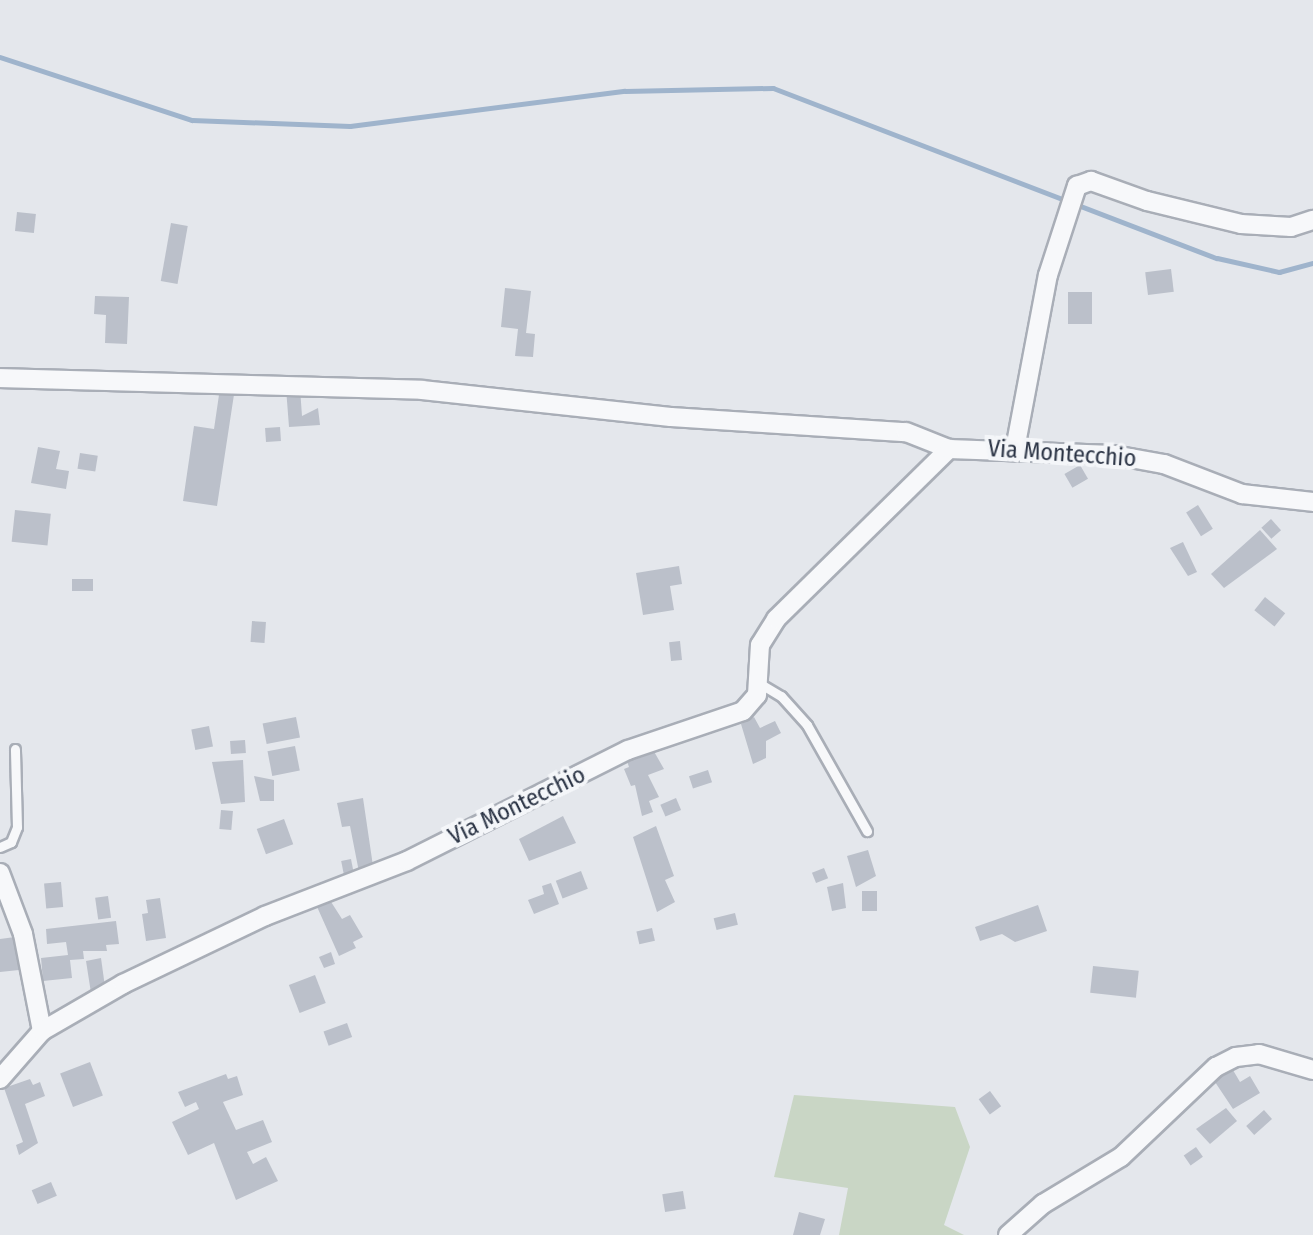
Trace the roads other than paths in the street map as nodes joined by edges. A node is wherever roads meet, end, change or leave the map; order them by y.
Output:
1 (1313, 220) edge
2 (0, 378) edge
3 (949, 449) junction
4 (1015, 449) junction
5 (1313, 502) edge
6 (759, 683) junction
7 (15, 749) dead end
8 (867, 831) dead end
9 (0, 847) edge
10 (0, 873) edge
11 (42, 1031) junction
12 (1313, 1070) edge
13 (0, 1079) edge
14 (1008, 1235) edge

1 - 4 street
2 - 3 street, Via Montecchio
3 - 4 street, Via Montecchio
3 - 6 street
4 - 5 street, Via Montecchio
6 - 8 lane
6 - 11 street, Via Montecchio
7 - 9 lane
10 - 11 street
11 - 13 street, Via Montecchio
12 - 14 street

